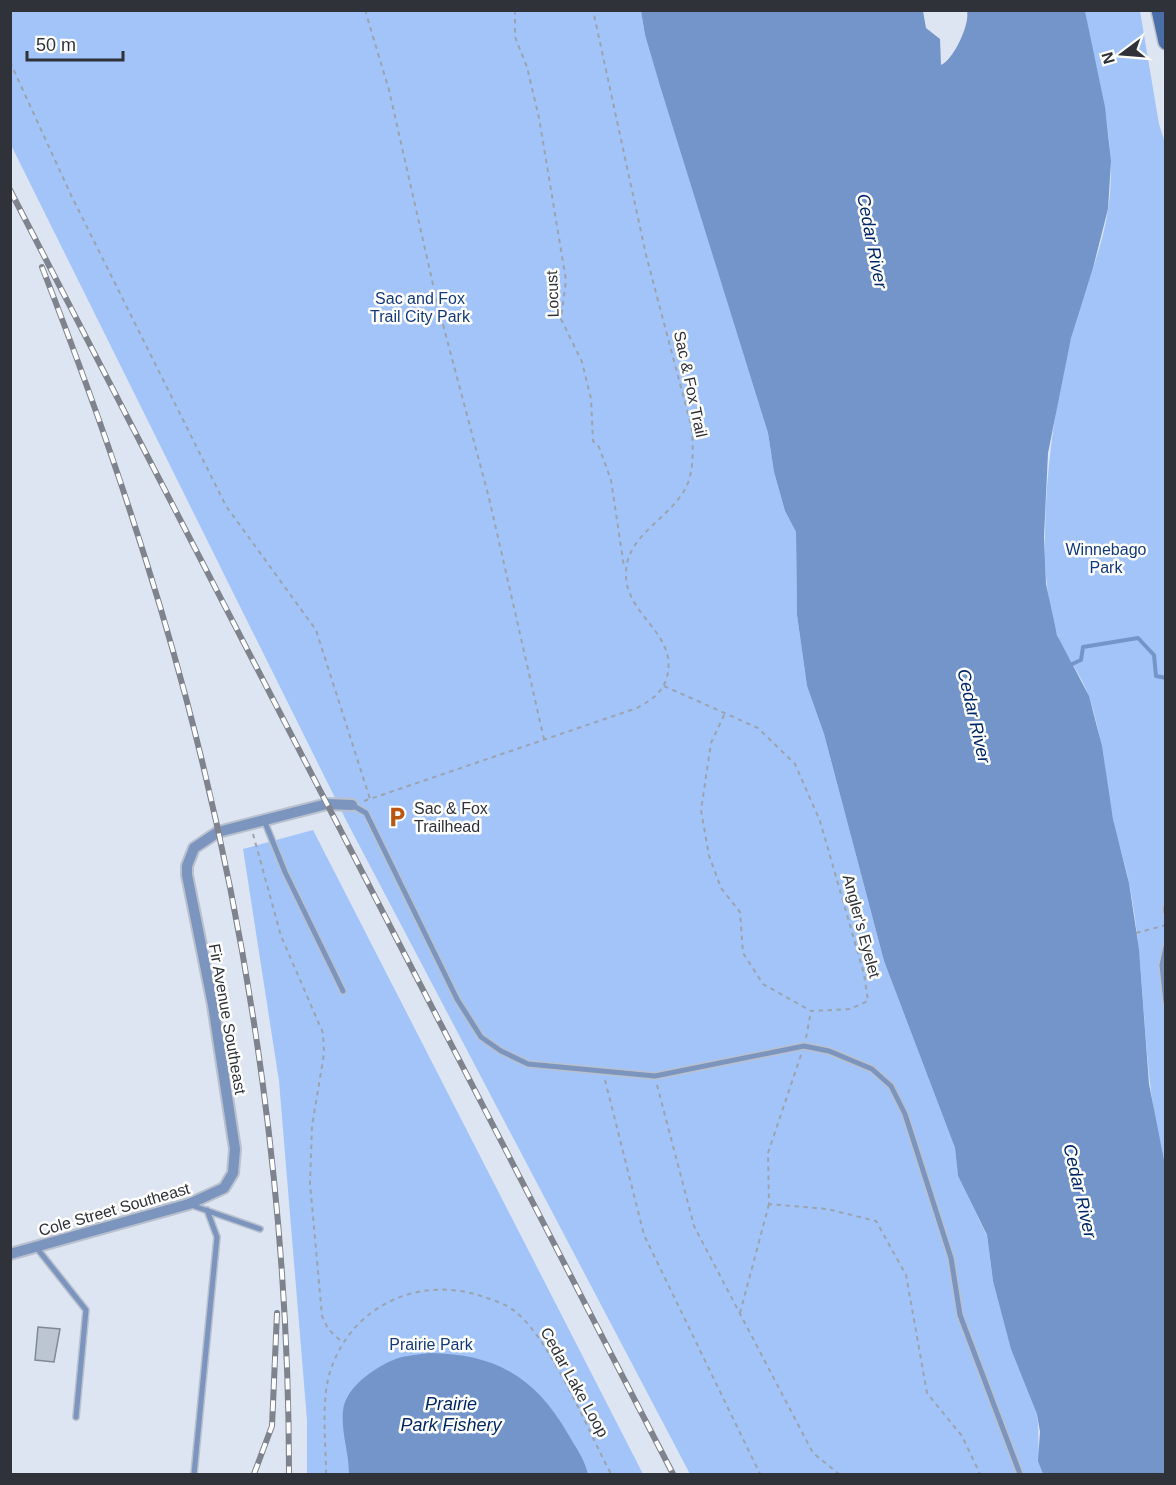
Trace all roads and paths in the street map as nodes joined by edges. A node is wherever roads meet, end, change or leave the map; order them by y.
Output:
1 (365, 10) edge
2 (515, 10) edge
3 (593, 10) edge
4 (1160, 10) edge
5 (1166, 42) edge
6 (10, 62) edge
7 (626, 572) junction
8 (664, 686) junction
9 (725, 713) junction
10 (544, 739) junction
11 (370, 799) junction
12 (352, 805) junction
13 (264, 820) junction
14 (251, 824) junction
15 (1166, 925) edge
16 (1136, 933) dead end
17 (1166, 947) edge
18 (343, 991) dead end
19 (1166, 1002) edge
20 (811, 1011) junction
21 (804, 1046) junction
22 (603, 1072) junction
23 (655, 1076) junction
24 (224, 1188) joint
25 (189, 1204) junction
26 (769, 1204) junction
27 (207, 1210) junction
28 (260, 1229) dead end
29 (36, 1247) junction
30 (10, 1254) edge
31 (740, 1313) junction
32 (343, 1343) junction
33 (76, 1417) dead end
34 (194, 1474) edge
35 (326, 1474) edge
36 (611, 1474) edge
37 (760, 1474) edge
38 (839, 1474) edge
39 (980, 1474) edge
40 (1020, 1474) edge

1 - 10 path
2 - 7 path, Locust
3 - 7 path, Sac & Fox Trail
4 - 5 street
6 - 11 path
7 - 8 path
8 - 9 path, Angler's Eyelet
8 - 10 path
9 - 20 path
9 - 20 path, Angler's Eyelet
10 - 11 path
11 - 12 path
12 - 13 street
12 - 22 lane
13 - 14 street
13 - 18 lane
14 - 24 street, Fir Avenue Southeast
14 - 32 path
15 - 16 path
17 - 19 lane
20 - 21 path
21 - 23 lane
21 - 26 path
21 - 40 lane
22 - 23 lane
22 - 37 path
23 - 31 path
24 - 25 street, Cole Street Southeast
25 - 27 lane
25 - 29 street, Cole Street Southeast
26 - 31 path
26 - 39 path
27 - 28 lane
27 - 34 lane
29 - 30 street, Cole Street Southeast
29 - 33 lane
31 - 38 path
32 - 35 path, Cedar Lake Loop
32 - 36 path, Cedar Lake Loop

